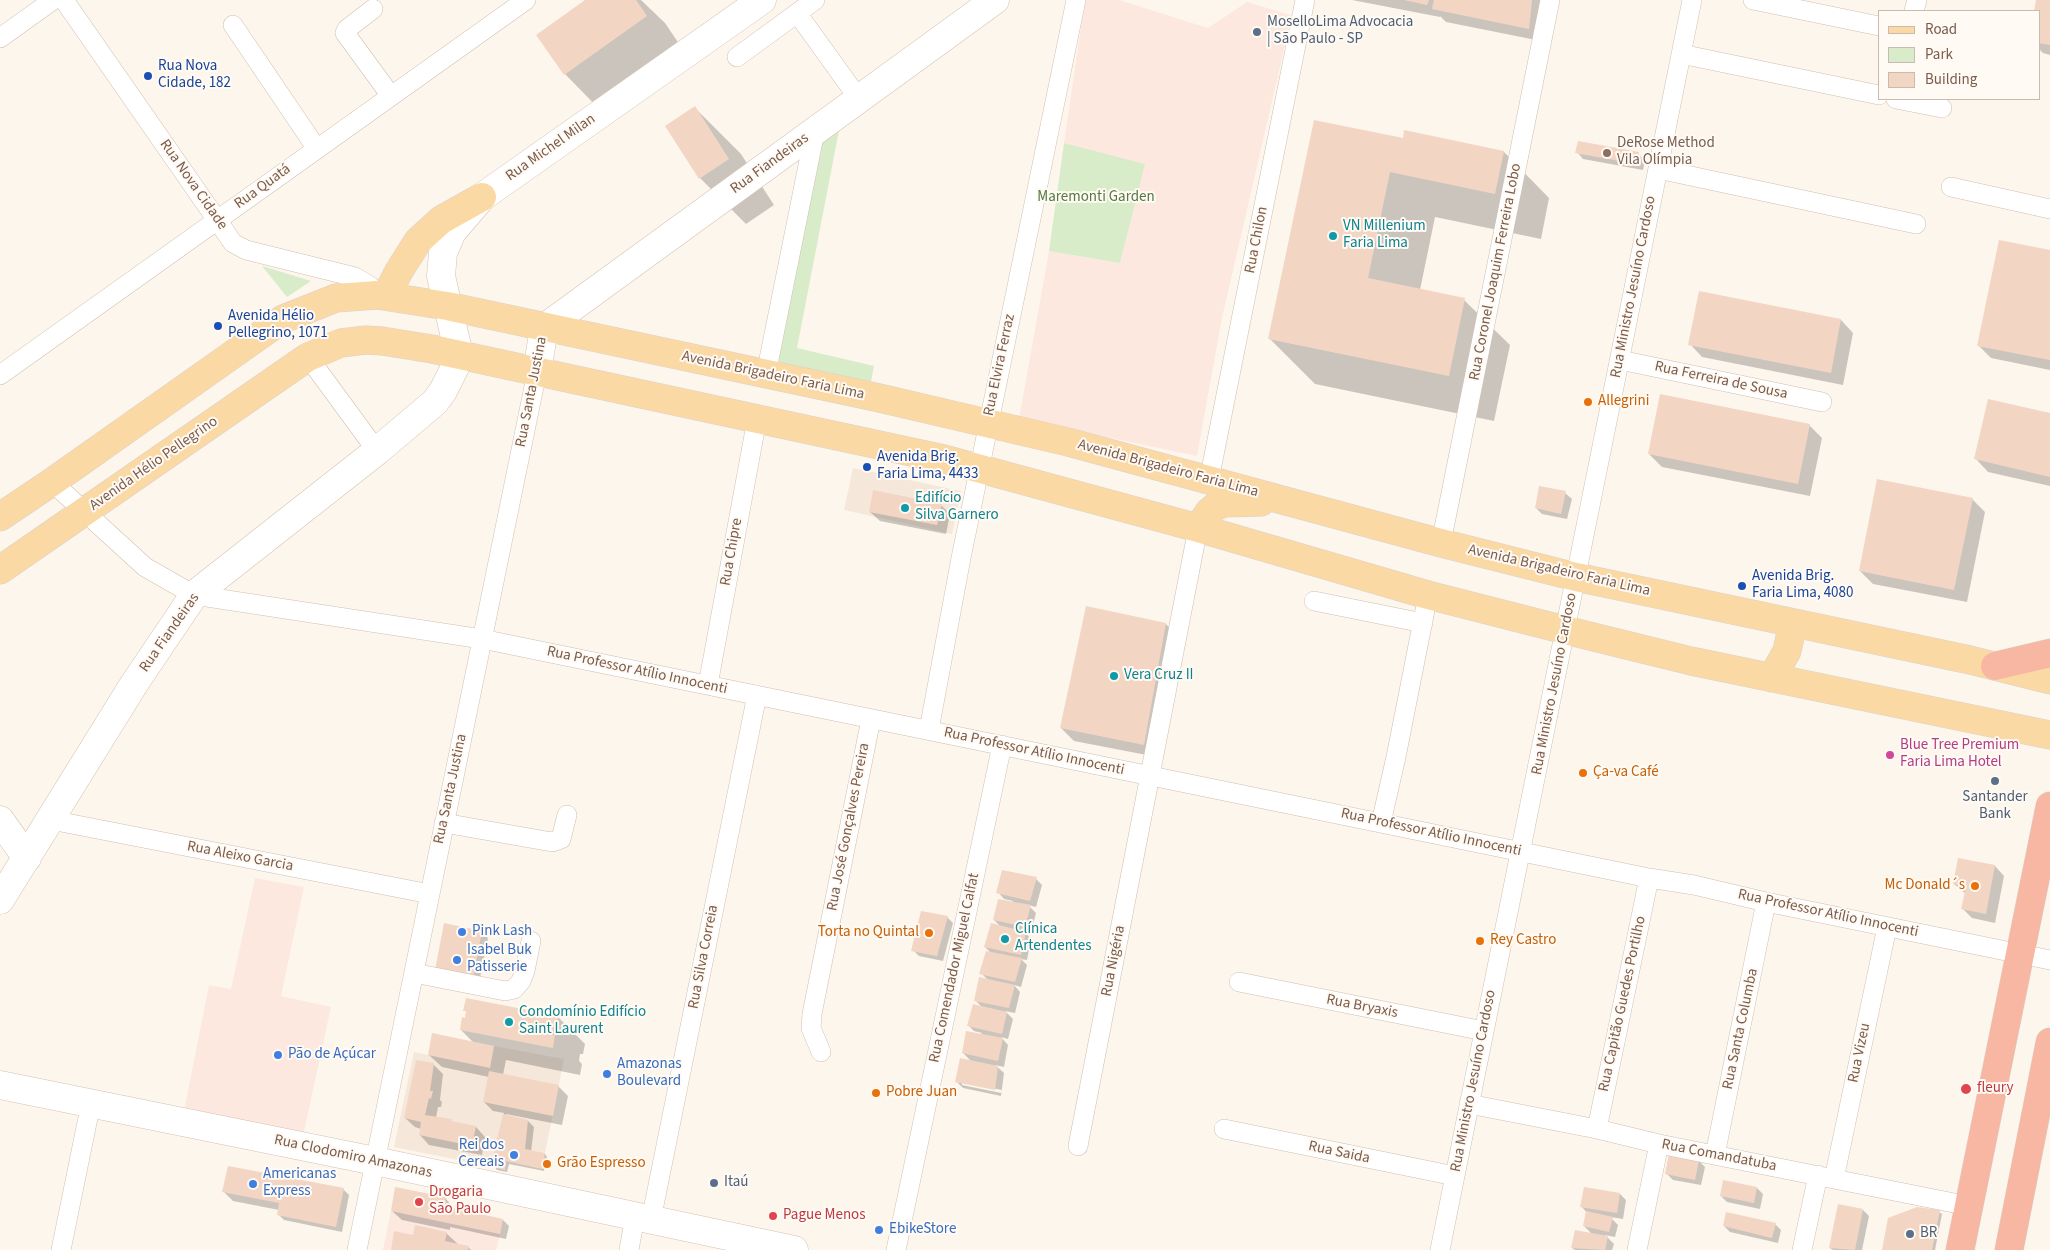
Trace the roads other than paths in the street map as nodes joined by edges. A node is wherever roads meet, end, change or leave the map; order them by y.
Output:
1 (53, 0) edge
2 (64, 0) edge
3 (526, 0) edge
4 (762, 0) edge
5 (815, 0) edge
6 (996, 0) edge
7 (1076, 0) edge
8 (1305, 0) edge
9 (1550, 0) edge
10 (1692, 0) edge
11 (1753, 0) edge
12 (373, 9) dead end
13 (797, 13) junction
14 (233, 25) dead end
15 (1878, 26) edge
16 (0, 38) edge
17 (1681, 54) junction
18 (737, 56) dead end
19 (1878, 95) edge
20 (391, 96) junction
21 (859, 99) junction
22 (1901, 100) edge
23 (1942, 108) dead end
24 (815, 131) junction
25 (317, 149) junction
26 (1658, 169) junction
27 (1951, 187) dead end
28 (482, 197) junction
29 (2050, 209) edge
30 (217, 220) junction
31 (1916, 224) dead end
32 (382, 295) junction
33 (447, 306) junction
34 (544, 328) junction
35 (459, 355) junction
36 (308, 357) junction
37 (1620, 360) junction
38 (537, 372) junction
39 (0, 374) edge
40 (766, 374) junction
41 (1822, 402) dead end
42 (757, 419) junction
43 (988, 424) junction
44 (377, 450) junction
45 (979, 469) junction
46 (1209, 480) junction
47 (52, 482) junction
48 (1284, 500) junction
49 (85, 512) junction
50 (0, 517) edge
51 (1198, 528) junction
52 (1442, 543) junction
53 (0, 570) edge
54 (1576, 577) junction
55 (194, 595) junction
56 (1428, 595) junction
57 (1314, 601) dead end
58 (1793, 623) junction
59 (1423, 624) junction
60 (1565, 630) junction
61 (482, 639) junction
62 (2050, 653) edge
63 (1995, 666) junction
64 (1772, 678) junction
65 (2050, 680) edge
66 (708, 685) junction
67 (757, 695) junction
68 (871, 719) junction
69 (929, 730) junction
70 (2050, 735) edge
71 (1002, 745) junction
72 (1149, 776) junction
73 (2050, 806) edge
74 (567, 815) dead end
75 (0, 820) edge
76 (51, 820) junction
77 (444, 823) junction
78 (1381, 823) junction
79 (1521, 852) junction
80 (27, 858) junction
81 (1649, 878) junction
82 (430, 894) junction
83 (0, 900) edge
84 (1766, 902) junction
85 (1887, 927) junction
86 (531, 941) dead end
87 (2020, 954) junction
88 (2050, 960) edge
89 (414, 973) junction
90 (1239, 982) dead end
91 (1484, 1031) junction
92 (2050, 1042) edge
93 (821, 1052) dead end
94 (0, 1085) edge
95 (91, 1103) junction
96 (1469, 1104) junction
97 (1224, 1129) dead end
98 (1597, 1129) junction
99 (1659, 1144) junction
100 (1078, 1146) dead end
101 (1715, 1155) junction
102 (375, 1161) junction
103 (1455, 1176) junction
104 (1826, 1177) junction
105 (1969, 1206) junction
106 (643, 1218) junction
107 (61, 1250) edge
108 (357, 1250) edge
109 (629, 1250) edge
110 (794, 1250) edge
111 (896, 1250) edge
112 (1440, 1250) edge
113 (1637, 1250) edge
114 (1802, 1250) edge
115 (1960, 1250) edge
116 (2009, 1250) edge

1 - 16 street
2 - 30 street, Rua Nova Cidade
3 - 20 street, Rua Quatá
4 - 28 street, Rua Michel Milan
5 - 13 street
6 - 21 street, Rua Fiandeiras
7 - 43 street, Rua Elvira Ferraz
8 - 46 street, Rua Chilon
9 - 52 street, Rua Coronel Joaquim Ferreira Lobo
10 - 17 street, Rua Ministro Jesuíno Cardoso
11 - 15 street
12 - 20 street
13 - 18 street
13 - 21 street
14 - 25 street
17 - 19 street
17 - 26 street, Rua Ministro Jesuíno Cardoso
20 - 25 street, Rua Quatá
21 - 24 street, Rua Fiandeiras
22 - 23 street
24 - 34 street, Rua Fiandeiras
24 - 40 street
25 - 30 street, Rua Quatá
26 - 31 street
26 - 37 street, Rua Ministro Jesuíno Cardoso
27 - 29 street
28 - 32 main road
28 - 33 street, Rua Michel Milan
30 - 32 street, Rua Nova Cidade
30 - 39 street, Rua Quatá
32 - 33 main road, Avenida Brigadeiro Faria Lima
32 - 47 main road, Avenida Brigadeiro Faria Lima
33 - 34 main road, Avenida Brigadeiro Faria Lima
33 - 35 street, Rua Michel Milan
34 - 38 street, Rua Santa Justina
34 - 40 main road, Avenida Brigadeiro Faria Lima
35 - 36 main road
35 - 38 main road
35 - 44 street, Rua Fiandeiras
36 - 44 street
36 - 49 main road, Avenida Hélio Pellegrino
37 - 41 street, Rua Ferreira de Sousa
37 - 54 street, Rua Ministro Jesuíno Cardoso
38 - 42 main road
38 - 61 street, Rua Santa Justina
40 - 43 main road, Avenida Brigadeiro Faria Lima
42 - 45 main road
42 - 66 street, Rua Chipre
43 - 45 street, Rua Elvira Ferraz
43 - 46 main road, Avenida Brigadeiro Faria Lima
44 - 55 street, Rua Fiandeiras
45 - 51 main road
45 - 69 street, Rua Elvira Ferraz
46 - 48 main road, Avenida Brigadeiro Faria Lima
47 - 49 street, Rua Professor Atílio Innocenti
47 - 50 main road
48 - 51 main road
48 - 52 main road, Avenida Brigadeiro Faria Lima
49 - 53 main road, Avenida Hélio Pellegrino
49 - 55 street, Rua Professor Atílio Innocenti
51 - 56 main road
51 - 72 street
52 - 54 main road, Avenida Brigadeiro Faria Lima
54 - 58 main road, Avenida Brigadeiro Faria Lima
54 - 60 street, Rua Ministro Jesuíno Cardoso
55 - 61 street, Rua Professor Atílio Innocenti
55 - 76 street, Rua Fiandeiras
56 - 59 street
56 - 60 main road
57 - 59 street
58 - 63 main road, Avenida Brigadeiro Faria Lima
58 - 64 main road
59 - 78 street
60 - 64 main road
60 - 79 street, Rua Ministro Jesuíno Cardoso
61 - 66 street, Rua Professor Atílio Innocenti
61 - 77 street, Rua Santa Justina
62 - 63 highway
63 - 65 main road, Avenida Brigadeiro Faria Lima
64 - 70 main road
66 - 67 street, Rua Professor Atílio Innocenti
67 - 68 street, Rua Professor Atílio Innocenti
67 - 106 street, Rua Silva Correia
68 - 69 street, Rua Professor Atílio Innocenti
68 - 93 street, Rua José Gonçalves Pereira
69 - 71 street, Rua Professor Atílio Innocenti
71 - 72 street, Rua Professor Atílio Innocenti
71 - 111 street, Rua Comendador Miguel Calfat
72 - 78 street, Rua Professor Atílio Innocenti
72 - 100 street, Rua Nigéria
73 - 87 highway
74 - 77 street
75 - 80 street
76 - 80 street, Rua Fiandeiras
76 - 82 street, Rua Aleixo Garcia
77 - 82 street, Rua Santa Justina
78 - 79 street, Rua Professor Atílio Innocenti
79 - 81 street, Rua Professor Atílio Innocenti
79 - 91 street, Rua Ministro Jesuíno Cardoso
80 - 83 street, Rua Fiandeiras
81 - 84 street, Rua Professor Atílio Innocenti
81 - 98 street, Rua Capitão Guedes Portilho
82 - 89 street, Rua Santa Justina
84 - 85 street, Rua Professor Atílio Innocenti
84 - 101 street, Rua Santa Columba
85 - 87 street, Rua Professor Atílio Innocenti
85 - 104 street, Rua Vizeu
86 - 89 street
87 - 88 street, Rua Professor Atílio Innocenti
87 - 105 highway
89 - 102 street, Rua Santa Justina
90 - 91 street, Rua Bryaxis
91 - 96 street, Rua Ministro Jesuíno Cardoso
92 - 116 highway
94 - 95 street, Rua Clodomiro Amazonas
95 - 102 street, Rua Clodomiro Amazonas
95 - 107 street
96 - 98 street, Rua Comandatuba
96 - 103 street, Rua Ministro Jesuíno Cardoso
97 - 103 street, Rua Saida
98 - 99 street, Rua Comandatuba
99 - 101 street, Rua Comandatuba
99 - 113 street
101 - 104 street, Rua Comandatuba
102 - 106 street, Rua Clodomiro Amazonas
102 - 108 street, Rua Santa Justina
103 - 112 street, Rua Ministro Jesuíno Cardoso
104 - 105 street, Rua Comandatuba
104 - 114 street, Rua Vizeu
105 - 115 highway
106 - 109 street, Rua Silva Correia
106 - 110 street, Rua Clodomiro Amazonas

